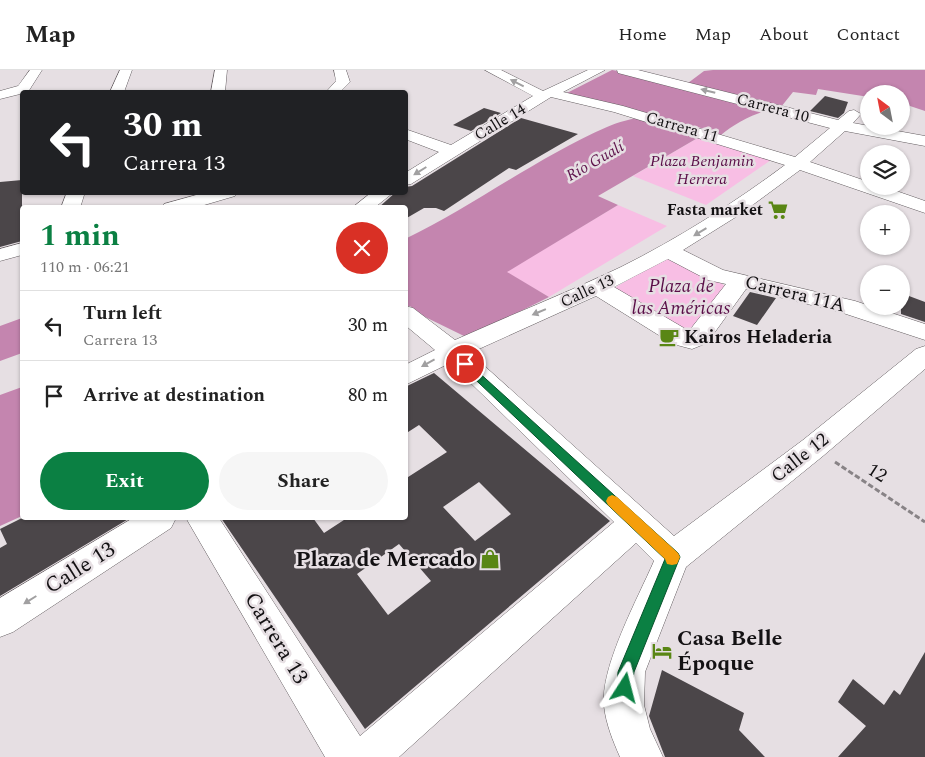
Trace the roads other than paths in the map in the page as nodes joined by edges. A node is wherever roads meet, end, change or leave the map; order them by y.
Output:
1 (36, 70) edge
2 (126, 70) edge
3 (221, 70) edge
4 (233, 70) edge
5 (491, 70) edge
6 (623, 70) edge
7 (589, 72) edge
8 (345, 80) edge
9 (118, 90) edge
10 (218, 90) edge
11 (231, 90) edge
12 (335, 90) edge
13 (0, 95) edge
14 (546, 95) junction
15 (816, 113) junction
16 (842, 126) junction
17 (408, 135) edge
18 (925, 141) edge
19 (451, 151) junction
20 (797, 163) junction
21 (408, 178) edge
22 (202, 195) edge
23 (380, 195) edge
24 (921, 202) edge
25 (178, 205) edge
26 (220, 205) edge
27 (366, 205) edge
28 (20, 250) edge
29 (668, 251) junction
30 (0, 255) edge
31 (740, 281) junction
32 (598, 287) junction
33 (413, 318) edge
34 (925, 332) edge
35 (451, 350) junction
36 (925, 355) edge
37 (408, 374) edge
38 (157, 520) edge
39 (203, 520) edge
40 (636, 523) junction
41 (673, 557) junction
42 (0, 619) edge
43 (351, 757) edge
44 (368, 757) edge
45 (642, 757) edge

1 - 13 street
2 - 9 street
3 - 10 street
4 - 11 street
14 -> 5 street, Carrera 11
15 -> 6 street, Carrera 10
7 - 14 street, Calle 14
8 - 12 street
14 - 19 street, Calle 14
14 - 20 street, Carrera 11
15 - 16 street, Carrera 10
15 - 16 street, Calle 13
16 - 18 street, Carrera 10
16 - 20 street, Calle 13
17 - 19 street
19 -> 21 street, Calle 14
20 - 24 street, Carrera 11
20 -> 29 street, Calle 13
22 - 25 street
22 - 26 street
23 - 27 street
28 - 30 street
29 - 31 street, Carrera 11A
29 - 32 street, Calle 13
31 - 32 street
31 - 34 street, Carrera 11A
32 -> 35 street, Calle 13
33 - 35 street
35 -> 37 street, Calle 13
35 - 40 street
36 - 41 street, Calle 12
38 -> 42 street, Calle 13
39 - 43 street, Carrera 13
40 - 41 street
40 - 44 street
41 - 45 street

